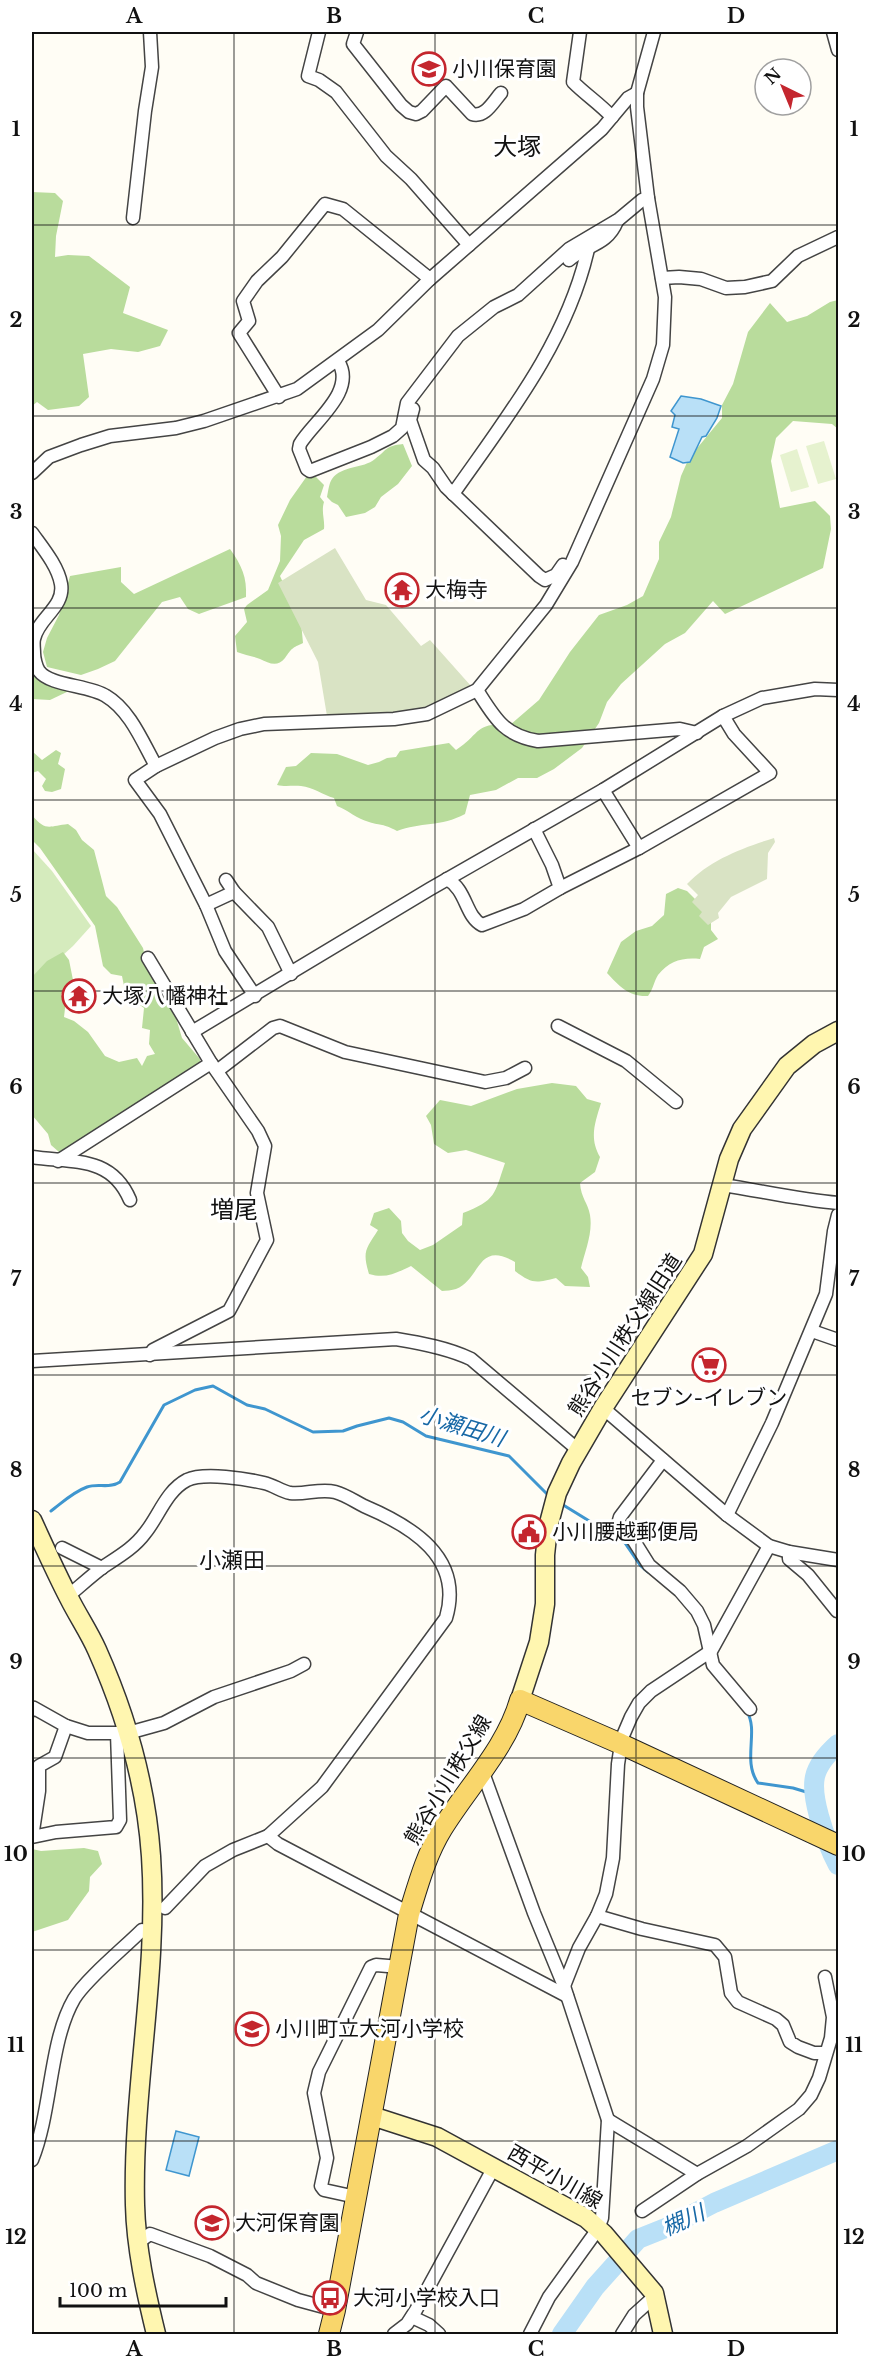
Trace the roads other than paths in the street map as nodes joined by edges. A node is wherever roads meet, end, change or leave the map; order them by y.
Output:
1 (150, 32) edge
2 (320, 32) edge
3 (357, 32) edge
4 (577, 32) edge
5 (654, 32) edge
6 (833, 32) edge
7 (838, 50) edge
8 (501, 93) dead end
9 (637, 93) junction
10 (612, 117) junction
11 (648, 198) junction
12 (133, 218) dead end
13 (618, 220) junction
14 (838, 237) edge
15 (469, 245) junction
16 (588, 249) junction
17 (662, 278) junction
18 (430, 279) junction
19 (338, 361) junction
20 (279, 397) junction
21 (32, 473) edge
22 (453, 494) junction
23 (32, 533) edge
24 (572, 562) junction
25 (477, 690) junction
26 (838, 690) edge
27 (723, 716) junction
28 (697, 734) junction
29 (156, 766) junction
30 (603, 790) junction
31 (534, 829) junction
32 (639, 848) junction
33 (447, 879) junction
34 (226, 880) dead end
35 (560, 888) junction
36 (234, 892) junction
37 (206, 905) junction
38 (148, 958) dead end
39 (291, 974) junction
40 (255, 996) junction
41 (558, 1026) dead end
42 (838, 1031) edge
43 (192, 1032) junction
44 (214, 1067) junction
45 (525, 1068) dead end
46 (676, 1102) dead end
47 (32, 1157) edge
48 (58, 1161) junction
49 (723, 1185) junction
50 (130, 1200) dead end
51 (838, 1203) edge
52 (838, 1215) edge
53 (812, 1331) junction
54 (838, 1340) edge
55 (150, 1355) junction
56 (32, 1361) edge
57 (603, 1408) junction
58 (577, 1449) junction
59 (663, 1460) junction
60 (727, 1515) junction
61 (32, 1521) edge
62 (769, 1545) junction
63 (63, 1548) dead end
64 (789, 1552) junction
65 (838, 1560) edge
66 (102, 1568) junction
67 (68, 1596) junction
68 (837, 1611) edge
69 (711, 1651) junction
70 (304, 1664) dead end
71 (520, 1700) junction
72 (750, 1709) dead end
73 (32, 1710) edge
74 (66, 1726) junction
75 (123, 1733) junction
76 (621, 1744) junction
77 (482, 1770) junction
78 (268, 1836) junction
79 (838, 1845) edge
80 (165, 1908) dead end
81 (409, 1914) junction
82 (597, 1916) junction
83 (142, 1930) dead end
84 (400, 1967) junction
85 (825, 1977) dead end
86 (566, 1991) junction
87 (826, 2053) junction
88 (372, 2116) junction
89 (608, 2120) junction
90 (32, 2160) edge
91 (494, 2168) junction
92 (697, 2174) junction
93 (356, 2197) junction
94 (642, 2211) dead end
95 (601, 2231) junction
96 (140, 2242) junction
97 (653, 2292) junction
98 (335, 2310) junction
99 (412, 2317) junction
100 (156, 2334) edge
101 (329, 2334) edge
102 (394, 2334) edge
103 (439, 2334) edge
104 (531, 2334) edge
105 (622, 2334) edge
106 (663, 2334) edge

1 - 12 street
2 - 15 street
3 - 8 street
4 - 10 street
5 - 9 street
6 - 7 street
9 - 10 street
9 - 11 street
10 - 15 street
11 - 13 street
11 - 17 street
13 - 16 street
13 - 19 street
14 - 17 street
15 - 18 street
16 - 22 street
16 - 22 street
17 - 24 street
18 - 19 street
18 - 20 street
19 - 20 street
20 - 21 street
22 - 24 street
23 - 29 street
24 - 25 street
25 - 28 street
25 - 29 street
26 - 27 street
27 - 28 street
27 - 32 street
28 - 30 street
29 - 37 street
30 - 31 street
30 - 32 street
31 - 33 street
31 - 35 street
32 - 35 street
33 - 35 street
33 - 39 street
34 - 36 street
36 - 37 street
36 - 39 street
37 - 40 street
38 - 43 street
39 - 40 street
40 - 43 street
41 - 46 street
42 - 49 street, 熊谷小川秩父線旧道
43 - 44 street
44 - 45 street
44 - 48 street
44 - 55 street
47 - 48 street
48 - 50 street
49 - 51 street
49 - 57 street, 熊谷小川秩父線旧道
52 - 53 street
53 - 54 street
53 - 60 street
55 - 56 street
55 - 58 street
57 - 58 street, 熊谷小川秩父線旧道
57 - 59 street
58 - 71 street, 熊谷小川秩父線旧道
59 - 60 street
59 - 69 street
60 - 62 street
61 - 67 street
62 - 64 street
62 - 69 street
63 - 66 street
64 - 65 street
64 - 68 street
66 - 67 street
66 - 78 street
67 - 75 street
69 - 72 street
69 - 76 street
70 - 75 street
71 - 76 main road
71 - 77 main road, 熊谷小川秩父線
73 - 74 street
74 - 75 street
74 - 75 street
75 - 96 street
76 - 79 main road
76 - 82 street
77 - 81 main road, 熊谷小川秩父線
77 - 86 street
78 - 80 street
78 - 81 street
81 - 84 main road, 熊谷小川秩父線
81 - 86 street
82 - 86 street
82 - 87 street
83 - 90 street
84 - 88 main road, 熊谷小川秩父線
84 - 93 street
85 - 87 street
86 - 89 street
87 - 92 street
88 - 91 street, 西平小川線
88 - 93 main road, 熊谷小川秩父線
89 - 92 street
89 - 95 street
91 - 95 street, 西平小川線
91 - 99 street
92 - 94 street
93 - 98 main road, 熊谷小川秩父線
95 - 97 street, 西平小川線
95 - 104 street
96 - 98 street
96 - 100 street
97 - 105 street
97 - 106 street, 西平小川線
98 - 101 main road, 熊谷小川秩父線
99 - 102 street
99 - 103 street

